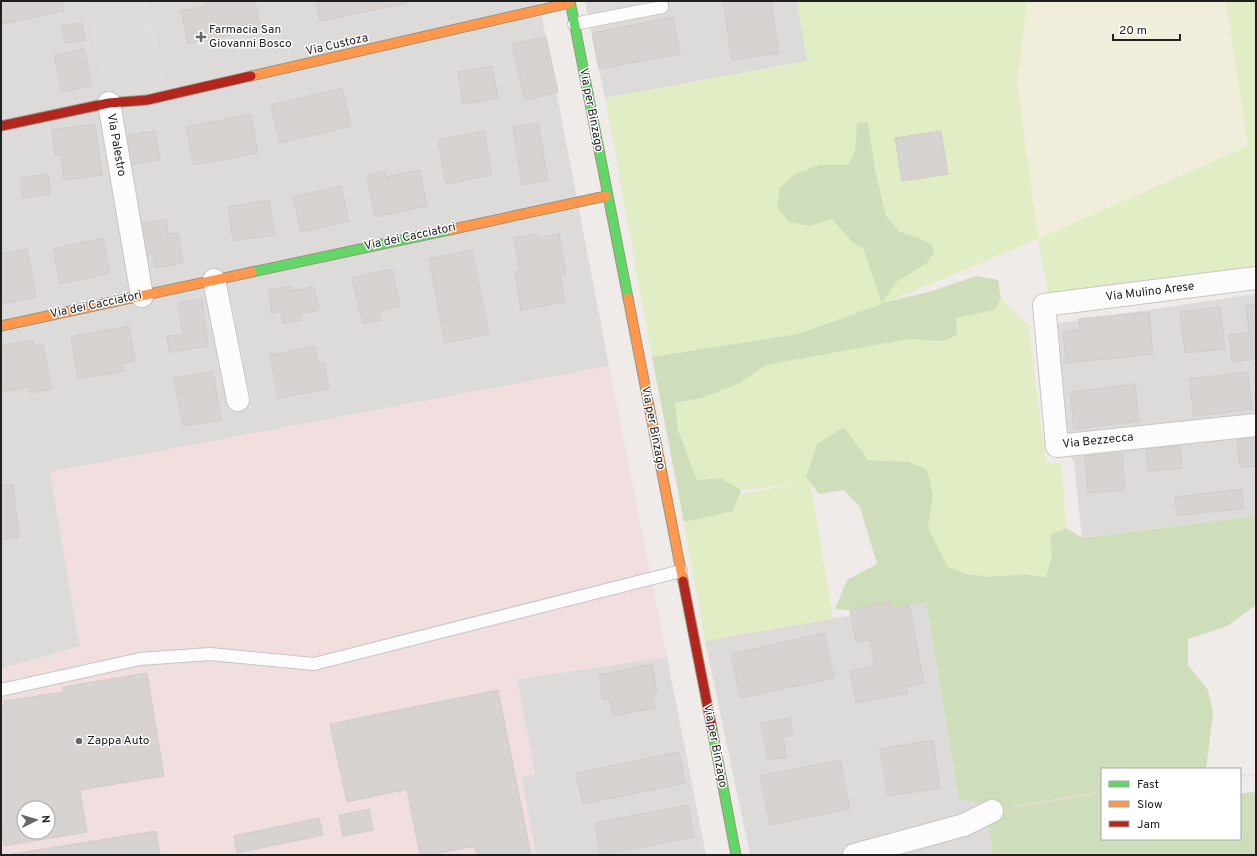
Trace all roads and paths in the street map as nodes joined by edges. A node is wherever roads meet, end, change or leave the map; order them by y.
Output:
1 (661, 1) edge
2 (570, 2) edge
3 (574, 24) junction
4 (109, 103) junction
5 (1, 126) edge
6 (606, 196) junction
7 (1256, 278) edge
8 (214, 280) junction
9 (142, 296) junction
10 (1044, 305) joint
11 (1, 326) edge
12 (238, 400) dead end
13 (1256, 425) edge
14 (680, 571) junction
15 (1, 690) edge
16 (1256, 774) edge
17 (1241, 776) edge
18 (1101, 792) edge
19 (992, 811) joint
20 (736, 855) edge
21 (854, 855) edge

1 - 3 lane
2 - 3 street, Via per Binzago
2 - 4 street, Via Custoza
3 - 6 street, Via per Binzago
4 - 5 street, Via Palestro
4 - 9 street, Via Palestro
6 - 8 street, Via dei Cacciatori
6 - 14 street, Via per Binzago
7 - 10 street, Via Mulino Arese
8 - 9 street, Via dei Cacciatori
8 - 12 street
9 - 11 street, Via dei Cacciatori
10 - 13 street, Via Bezzecca
14 - 15 lane
14 - 20 street, Via per Binzago
16 - 17 path
18 - 19 path
19 - 21 street

